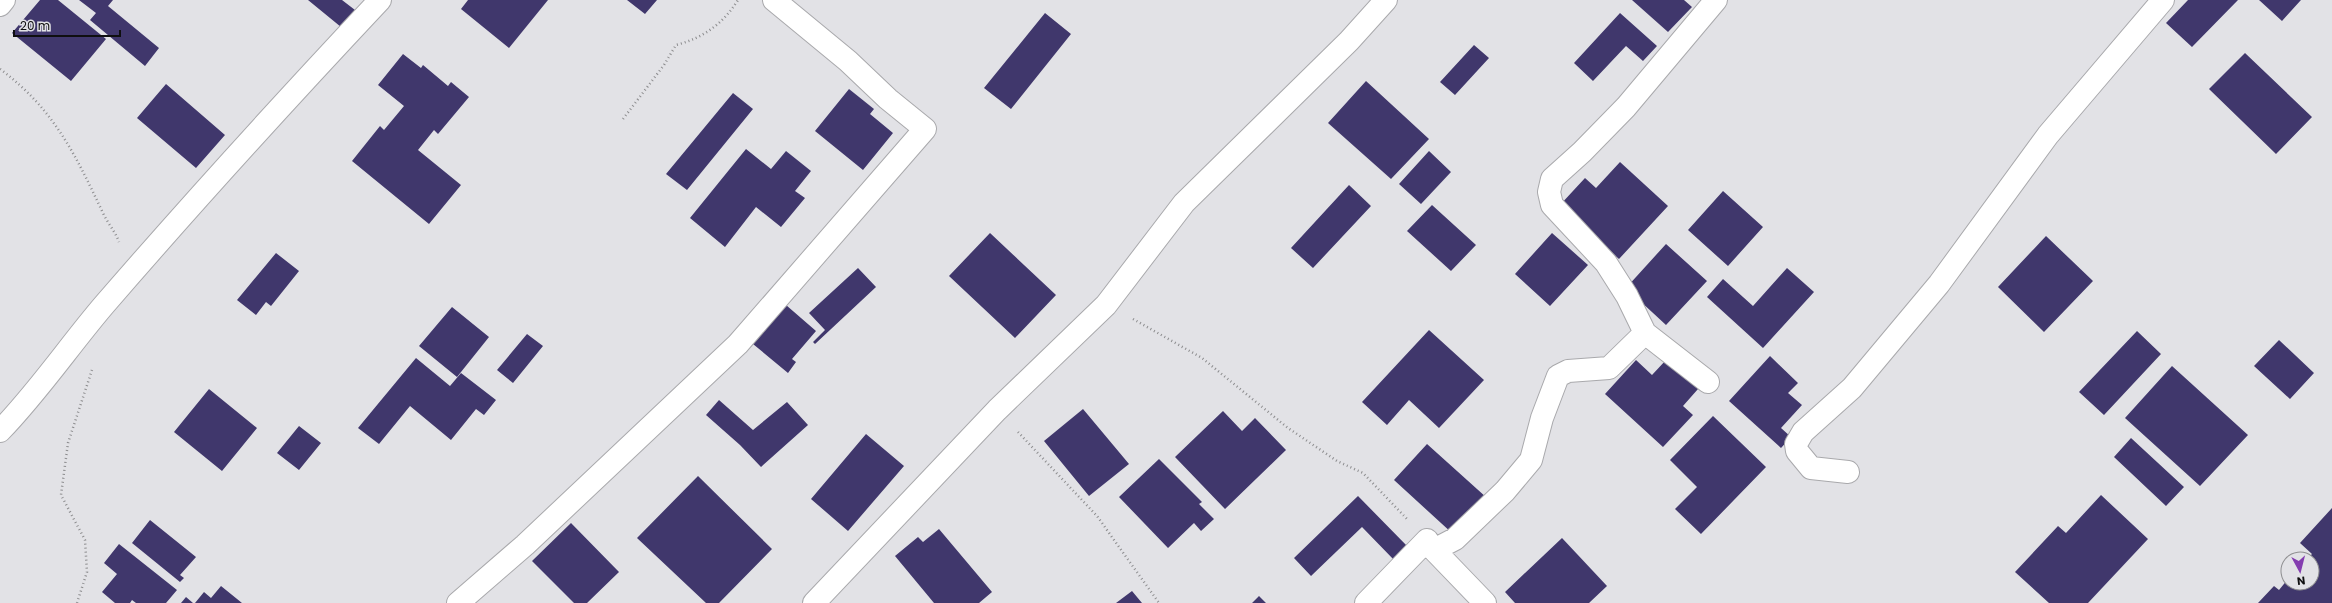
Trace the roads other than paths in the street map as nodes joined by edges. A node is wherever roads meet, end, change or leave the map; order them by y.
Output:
1 (4, 0) edge
2 (380, 0) edge
3 (774, 0) edge
4 (1386, 0) edge
5 (1716, 0) edge
6 (2163, 0) edge
7 (0, 5) edge
8 (1645, 333) junction
9 (1708, 382) dead end
10 (0, 431) edge
11 (1848, 472) dead end
12 (1430, 545) junction
13 (458, 603) edge
14 (814, 603) edge
15 (1366, 603) edge
16 (1485, 603) edge

1 - 7 street
2 - 10 street
3 - 13 street
4 - 14 street
5 - 8 street
6 - 11 street
8 - 9 street
8 - 12 street
12 - 15 street
12 - 16 street

